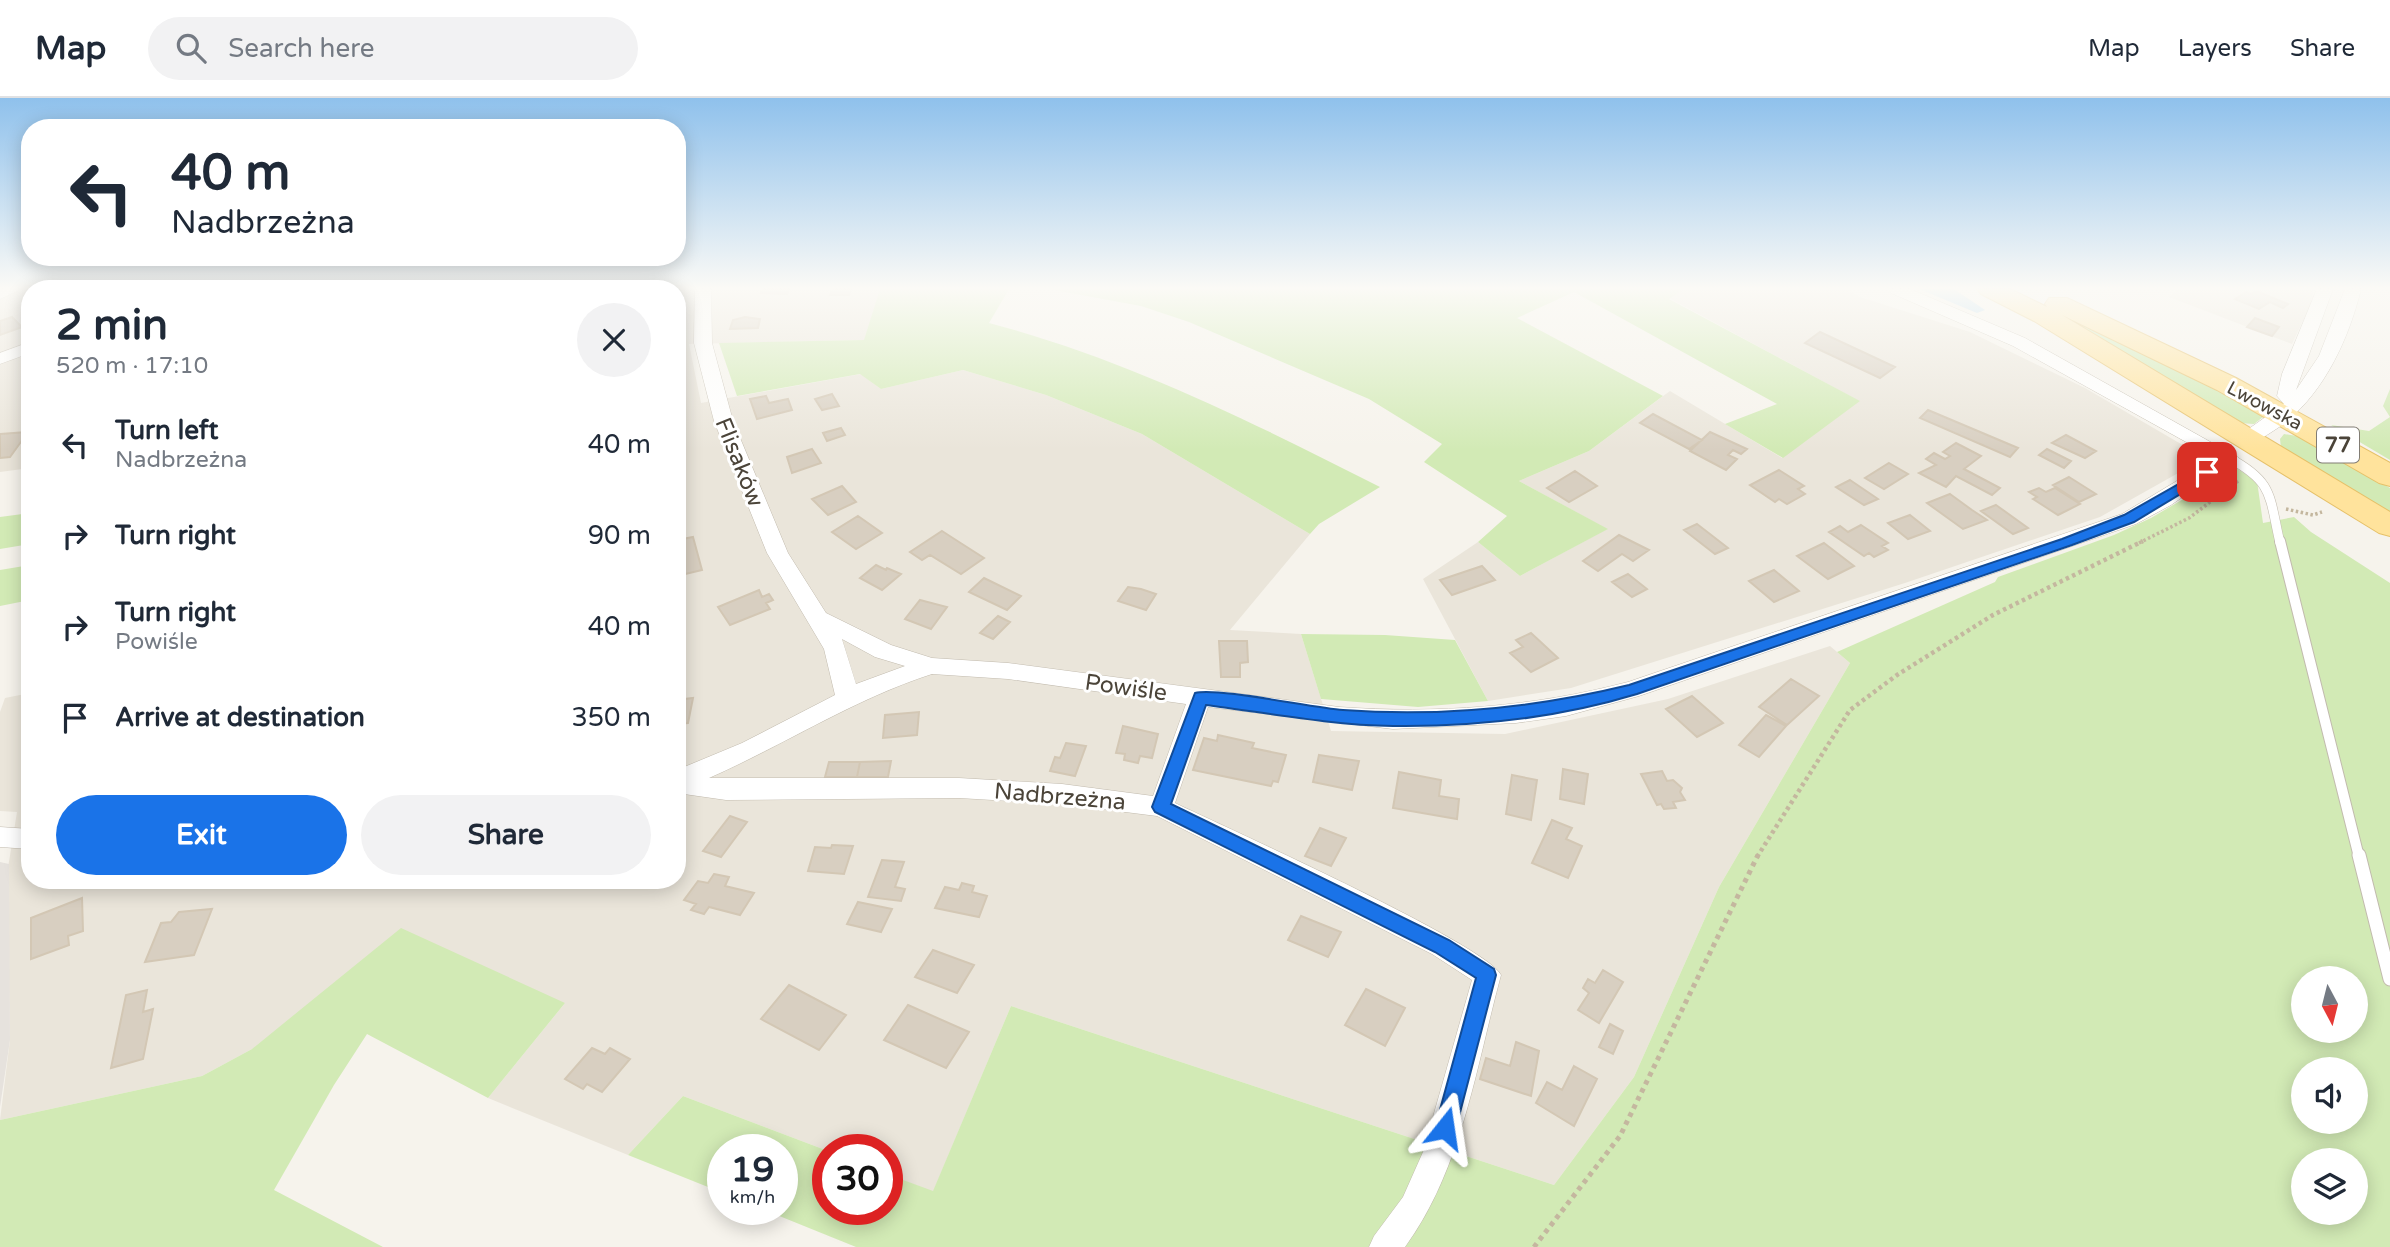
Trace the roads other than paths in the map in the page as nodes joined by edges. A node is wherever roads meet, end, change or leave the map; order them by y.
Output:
1 (702, 343) edge
2 (2020, 343) edge
3 (2083, 343) edge
4 (2147, 343) edge
5 (2304, 343) edge
6 (2331, 343) edge
7 (21, 351) edge
8 (0, 359) edge
9 (2319, 373) joint
10 (2291, 410) junction
11 (2238, 448) junction
12 (2390, 476) edge
13 (2390, 526) edge
14 (822, 620) junction
15 (932, 666) junction
16 (847, 697) junction
17 (1200, 698) junction
18 (686, 778) edge
19 (686, 783) edge
20 (1161, 807) junction
21 (0, 837) edge
22 (21, 838) edge
23 (2390, 979) edge
24 (1385, 1247) edge

1 - 14 street, Flisaków
2 - 11 street
3 - 11 main road, Lwowska / 77
4 - 10 main road, Lwowska / 77
5 - 10 street
6 - 9 street
7 - 8 street
9 - 10 street
10 - 11 street, Powiśle
10 - 12 main road, Lwowska / 77
11 - 13 main road, Lwowska / 77
11 - 17 street, Powiśle
11 - 23 lane
14 - 15 street, Flisaków
14 - 16 street, Flisaków
15 - 16 street, Powiśle
15 - 17 street, Powiśle
16 - 18 street, Powiśle
17 - 20 street
19 - 20 street, Nadbrzeżna
20 - 24 street, Nadbrzeżna
21 - 22 street

